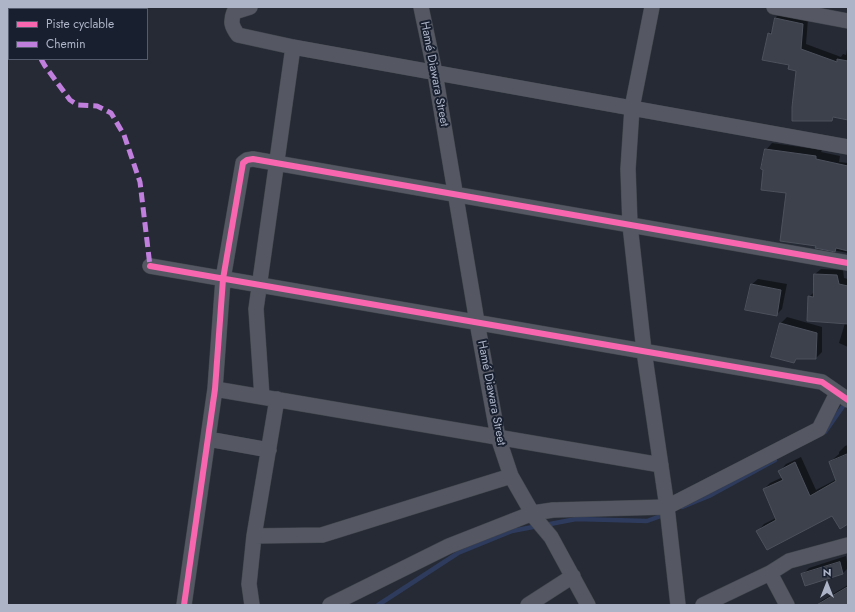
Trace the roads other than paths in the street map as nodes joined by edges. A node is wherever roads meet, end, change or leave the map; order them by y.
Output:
1 (250, 7) edge
2 (421, 7) edge
3 (652, 7) edge
4 (774, 7) edge
5 (848, 21) edge
6 (293, 47) junction
7 (435, 73) junction
8 (632, 108) junction
9 (848, 147) edge
10 (276, 163) junction
11 (456, 194) junction
12 (630, 225) junction
13 (848, 263) edge
14 (150, 266) dead end
15 (224, 279) junction
16 (259, 285) junction
17 (477, 322) junction
18 (644, 351) junction
19 (215, 389) junction
20 (842, 396) edge
21 (262, 397) junction
22 (277, 398) junction
23 (498, 437) junction
24 (208, 439) junction
25 (269, 450) junction
26 (661, 465) junction
27 (511, 476) junction
28 (668, 514) junction
29 (534, 515) junction
30 (254, 536) junction
31 (848, 545) edge
32 (770, 574) junction
33 (573, 576) junction
34 (184, 605) edge
35 (252, 605) edge
36 (330, 605) edge
37 (528, 605) edge
38 (588, 605) edge
39 (678, 605) edge
40 (703, 605) edge
41 (787, 605) edge

1 - 6 street
2 - 7 street, Hamé Diawara Street
3 - 8 street
4 - 5 street
6 - 7 street
6 - 10 street
7 - 8 street
7 - 11 street, Hamé Diawara Street
8 - 9 street
8 - 12 street
10 - 11 street
10 - 15 street
10 - 16 street
11 - 12 street
11 - 17 street, Hamé Diawara Street
12 - 13 street
12 - 18 street
14 - 15 street
15 - 16 street
15 - 19 street
16 - 17 street
16 - 21 street
17 - 18 street
17 - 23 street, Hamé Diawara Street
18 - 20 street
18 - 26 street
19 - 21 street
19 - 24 street
20 - 28 street
21 - 22 street
22 - 23 street
22 - 25 street
23 - 26 street
23 - 27 street, Hamé Diawara Street
24 - 25 street
24 - 34 street
25 - 30 street
26 - 28 street
27 - 29 street, Hamé Diawara Street
27 - 30 street
28 - 29 street
28 - 39 street
29 - 33 street, Hamé Diawara Street
29 - 36 street
30 - 35 street
31 - 32 street
32 - 40 street
32 - 41 street
33 - 37 street
33 - 38 street, Hamé Diawara Street

